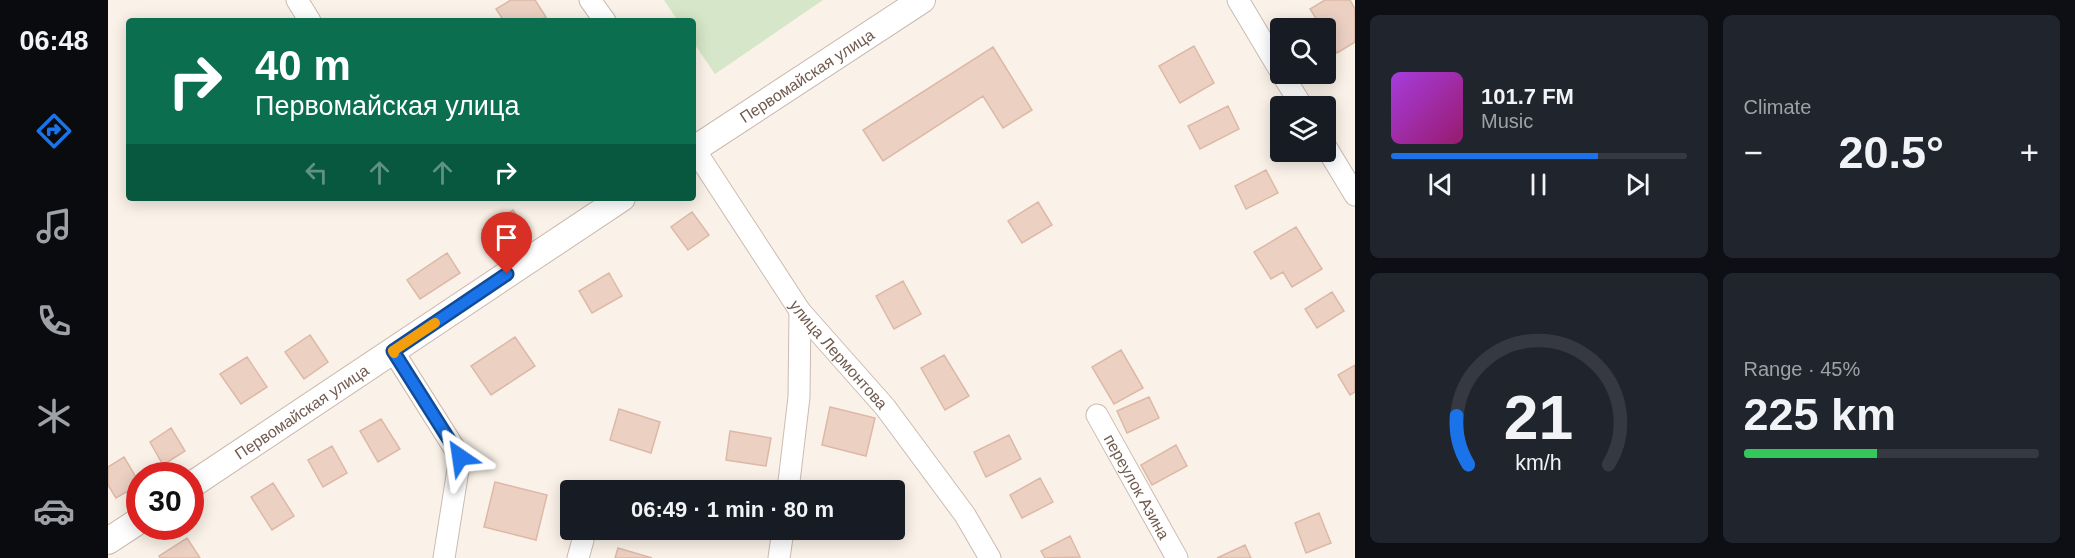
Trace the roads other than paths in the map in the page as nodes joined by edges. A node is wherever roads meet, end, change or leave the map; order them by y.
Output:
1 (297, 0) edge
2 (590, 0) edge
3 (922, 0) edge
4 (1238, 0) edge
5 (308, 18) edge
6 (603, 18) edge
7 (1270, 54) edge
8 (696, 148) edge
9 (696, 152) edge
10 (1335, 162) edge
11 (1355, 195) edge
12 (618, 201) edge
13 (800, 311) junction
14 (393, 351) junction
15 (1097, 415) dead end
16 (204, 477) edge
17 (789, 480) edge
18 (126, 529) edge
19 (782, 540) edge
20 (108, 541) edge
21 (444, 558) edge
22 (779, 558) edge
23 (990, 558) edge
24 (1177, 558) edge

1 - 5 street
2 - 6 street
3 - 8 street, Первомайская улица
4 - 7 street
9 - 13 street, улица Лермонтова
10 - 11 street
12 - 14 street, Первомайская улица
13 - 17 street
13 - 23 street, улица Лермонтова
14 - 16 street, Первомайская улица
14 - 21 street
15 - 24 street, переулок Азина
18 - 20 street
19 - 22 street

